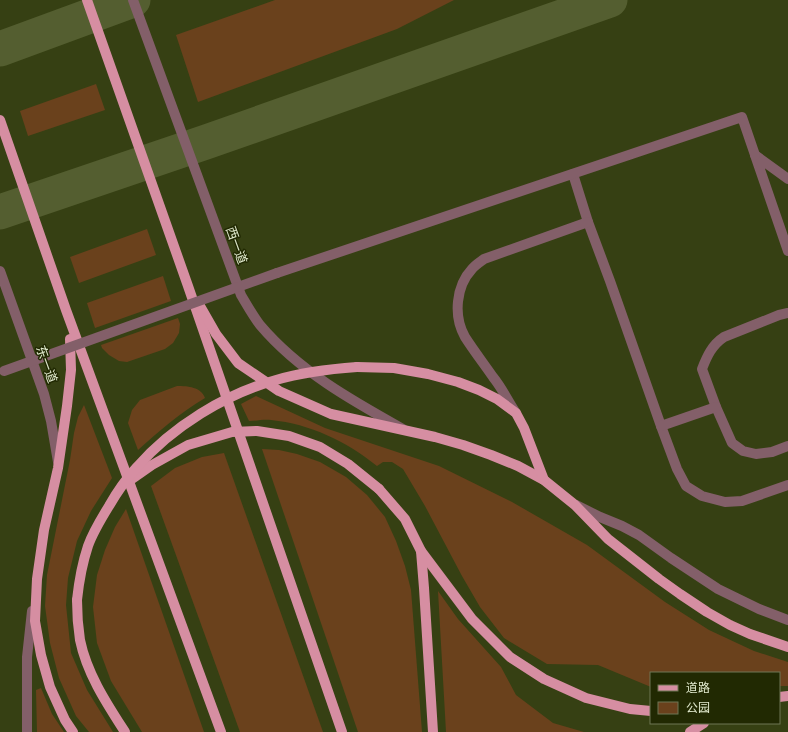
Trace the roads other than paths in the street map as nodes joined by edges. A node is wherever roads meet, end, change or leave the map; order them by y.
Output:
1 (87, 0) edge
2 (133, 0) edge
3 (0, 120) edge
4 (755, 155) junction
5 (573, 174) junction
6 (788, 179) edge
7 (588, 222) junction
8 (788, 251) edge
9 (0, 271) edge
10 (188, 286) junction
11 (66, 310) junction
12 (788, 313) edge
13 (2, 371) edge
14 (716, 407) junction
15 (516, 413) junction
16 (661, 426) junction
17 (406, 431) junction
18 (788, 446) edge
19 (58, 468) junction
20 (544, 480) junction
21 (788, 485) edge
22 (120, 488) junction
23 (575, 505) junction
24 (421, 551) junction
25 (37, 579) junction
26 (788, 620) edge
27 (788, 647) edge
28 (650, 711) edge
29 (702, 724) edge
30 (27, 732) edge
31 (73, 732) edge
32 (126, 732) edge
33 (221, 732) edge
34 (342, 732) edge
35 (434, 732) edge
36 (690, 732) edge

1 - 10 main road
2 - 17 street, 西一道
3 - 11 main road
4 - 5 street
4 - 6 street
4 - 8 street
5 - 7 street
5 - 13 street, bridge
7 - 15 street
7 - 16 street
9 - 19 street, 东一道
10 - 17 main road
10 - 34 main road
11 - 19 main road
11 - 33 main road
12 - 14 street
14 - 16 street
14 - 18 street
15 - 20 main road
15 - 22 main road, bridge
16 - 21 street
17 - 20 main road
19 - 25 main road
20 - 23 main road
22 - 24 main road, bridge
22 - 32 main road, bridge
23 - 26 street
23 - 27 main road
24 - 28 main road
24 - 35 main road
25 - 30 street
25 - 31 main road
29 - 36 main road

